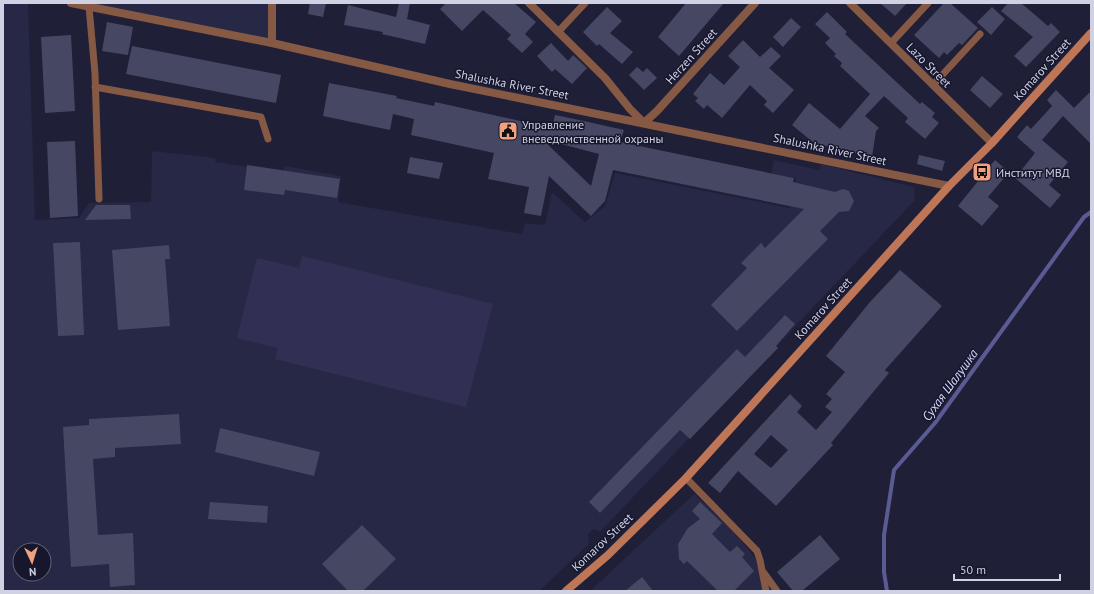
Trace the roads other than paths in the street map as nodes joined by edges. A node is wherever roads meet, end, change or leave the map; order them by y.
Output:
1 (71, 3) edge
2 (272, 3) edge
3 (529, 3) edge
4 (585, 3) edge
5 (755, 3) edge
6 (850, 3) edge
7 (928, 3) edge
8 (89, 7) junction
9 (558, 32) junction
10 (1091, 33) edge
11 (980, 34) dead end
12 (272, 43) junction
13 (891, 43) junction
14 (933, 85) junction
15 (95, 87) junction
16 (644, 123) junction
17 (268, 139) dead end
18 (992, 143) junction
19 (949, 186) junction
20 (100, 199) dead end
21 (686, 478) junction
22 (763, 572) junction
23 (566, 591) edge
24 (766, 591) edge
25 (777, 591) edge

1 - 8 street, Shalushka River Street
2 - 12 street
3 - 9 street
4 - 9 lane
5 - 16 street, Herzen Street
6 - 13 street, Lazo Street
7 - 13 lane
8 - 12 street, Shalushka River Street
8 - 15 lane
9 - 16 street
10 - 18 main road, Komarov Street
11 - 14 lane
12 - 16 street, Shalushka River Street
13 - 14 street, Lazo Street
14 - 18 street, Lazo Street
15 - 17 lane
15 - 20 lane
16 - 19 street, Shalushka River Street
18 - 19 main road, Komarov Street
19 - 21 main road, Komarov Street
21 - 22 lane
21 - 23 main road, Komarov Street
22 - 24 lane
22 - 25 lane

